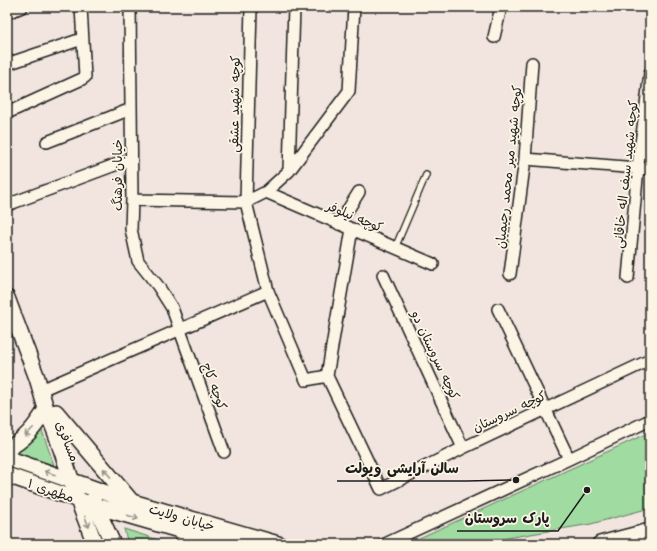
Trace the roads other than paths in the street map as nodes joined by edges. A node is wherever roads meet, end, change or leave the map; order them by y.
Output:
1 (22, 7) edge
2 (81, 7) edge
3 (130, 7) edge
4 (250, 7) edge
5 (294, 7) edge
6 (354, 7) edge
7 (501, 7) edge
8 (7, 13) edge
9 (494, 37) dead end
10 (82, 39) junction
11 (532, 63) dead end
12 (7, 64) edge
13 (650, 73) edge
14 (131, 109) junction
15 (7, 113) edge
16 (47, 142) dead end
17 (131, 159) junction
18 (525, 159) junction
19 (638, 167) junction
20 (650, 168) edge
21 (289, 170) junction
22 (426, 175) dead end
23 (266, 192) junction
24 (359, 192) dead end
25 (132, 200) junction
26 (246, 202) junction
27 (7, 205) edge
28 (339, 224) junction
29 (352, 229) junction
30 (395, 248) junction
31 (434, 264) dead end
32 (510, 274) dead end
33 (383, 275) dead end
34 (628, 278) dead end
35 (268, 291) junction
36 (7, 298) edge
37 (498, 309) dead end
38 (180, 329) junction
39 (650, 360) edge
40 (327, 376) junction
41 (41, 385) junction
42 (51, 410) junction
43 (545, 410) junction
44 (650, 420) edge
45 (463, 448) junction
46 (7, 449) edge
47 (224, 452) dead end
48 (7, 458) edge
49 (569, 459) junction
50 (7, 475) edge
51 (72, 481) junction
52 (87, 486) junction
53 (78, 500) junction
54 (132, 502) junction
55 (96, 506) junction
56 (650, 531) edge
57 (203, 537) junction
58 (650, 541) edge
59 (95, 544) edge
60 (113, 544) edge
61 (182, 544) edge
62 (228, 544) edge
63 (278, 544) edge
64 (385, 544) edge
65 (600, 544) edge
66 (638, 544) edge

1 - 8 street
2 - 10 street
3 - 14 street, خیابان فرهنگ
4 - 26 street, کوچه شهید عشقی
5 - 21 street
6 - 21 street
7 - 9 street
10 - 12 street
10 - 15 street
11 - 18 street, کوچه شهید میر محمد رحیمیان
13 - 19 street, کوچه شهید سیف اله خاقانی
14 - 16 street
14 - 17 street, خیابان فرهنگ
17 - 25 street, خیابان فرهنگ
17 - 27 street
18 - 19 street
18 - 32 street, کوچه شهید میر محمد رحیمیان
19 - 20 street
19 - 34 street, کوچه شهید سیف اله خاقانی
21 - 23 street
22 - 30 lane
23 - 26 street
23 - 28 street, کوچه نیلوفر
24 - 28 street
25 - 26 street
25 - 38 street, خیابان فرهنگ
26 - 35 street, کوچه شهید عشقی
28 - 29 street, کوچه نیلوفر
29 - 30 street, کوچه نیلوفر
29 - 40 street
30 - 31 street, کوچه نیلوفر
33 - 45 street, کوچه سروستان دو
35 - 38 street
35 - 40 street, کوچه شهید عشقی
36 - 41 main road, مسافری
37 - 43 street
38 - 41 street
38 - 47 street, کوچه کاج
39 - 43 street, کوچه سروستان
40 - 45 street, کوچه سروستان
41 - 42 main road, مسافری
42 -> 46 main road
42 - 51 main road, مسافری
42 - 52 main road, مسافری
54 -> 42 main road
43 - 45 street, کوچه سروستان
43 - 49 street
44 - 49 street
51 -> 48 main road, مطهری ۱
49 - 64 street
50 - 53 main road, مطهری ۱
51 - 52 main road, مطهری ۱
51 - 53 main road, مسافری
52 - 54 main road, مطهری ۱
52 - 55 main road, مسافری
53 - 55 main road, مطهری ۱
53 -> 59 main road, مسافری
54 - 63 main road, خیابان ولایت
55 -> 57 main road, خیابان ولایت
55 - 60 main road, مسافری
56 - 65 main road
57 - 61 main road
57 - 62 main road, خیابان ولایت
58 - 66 main road

